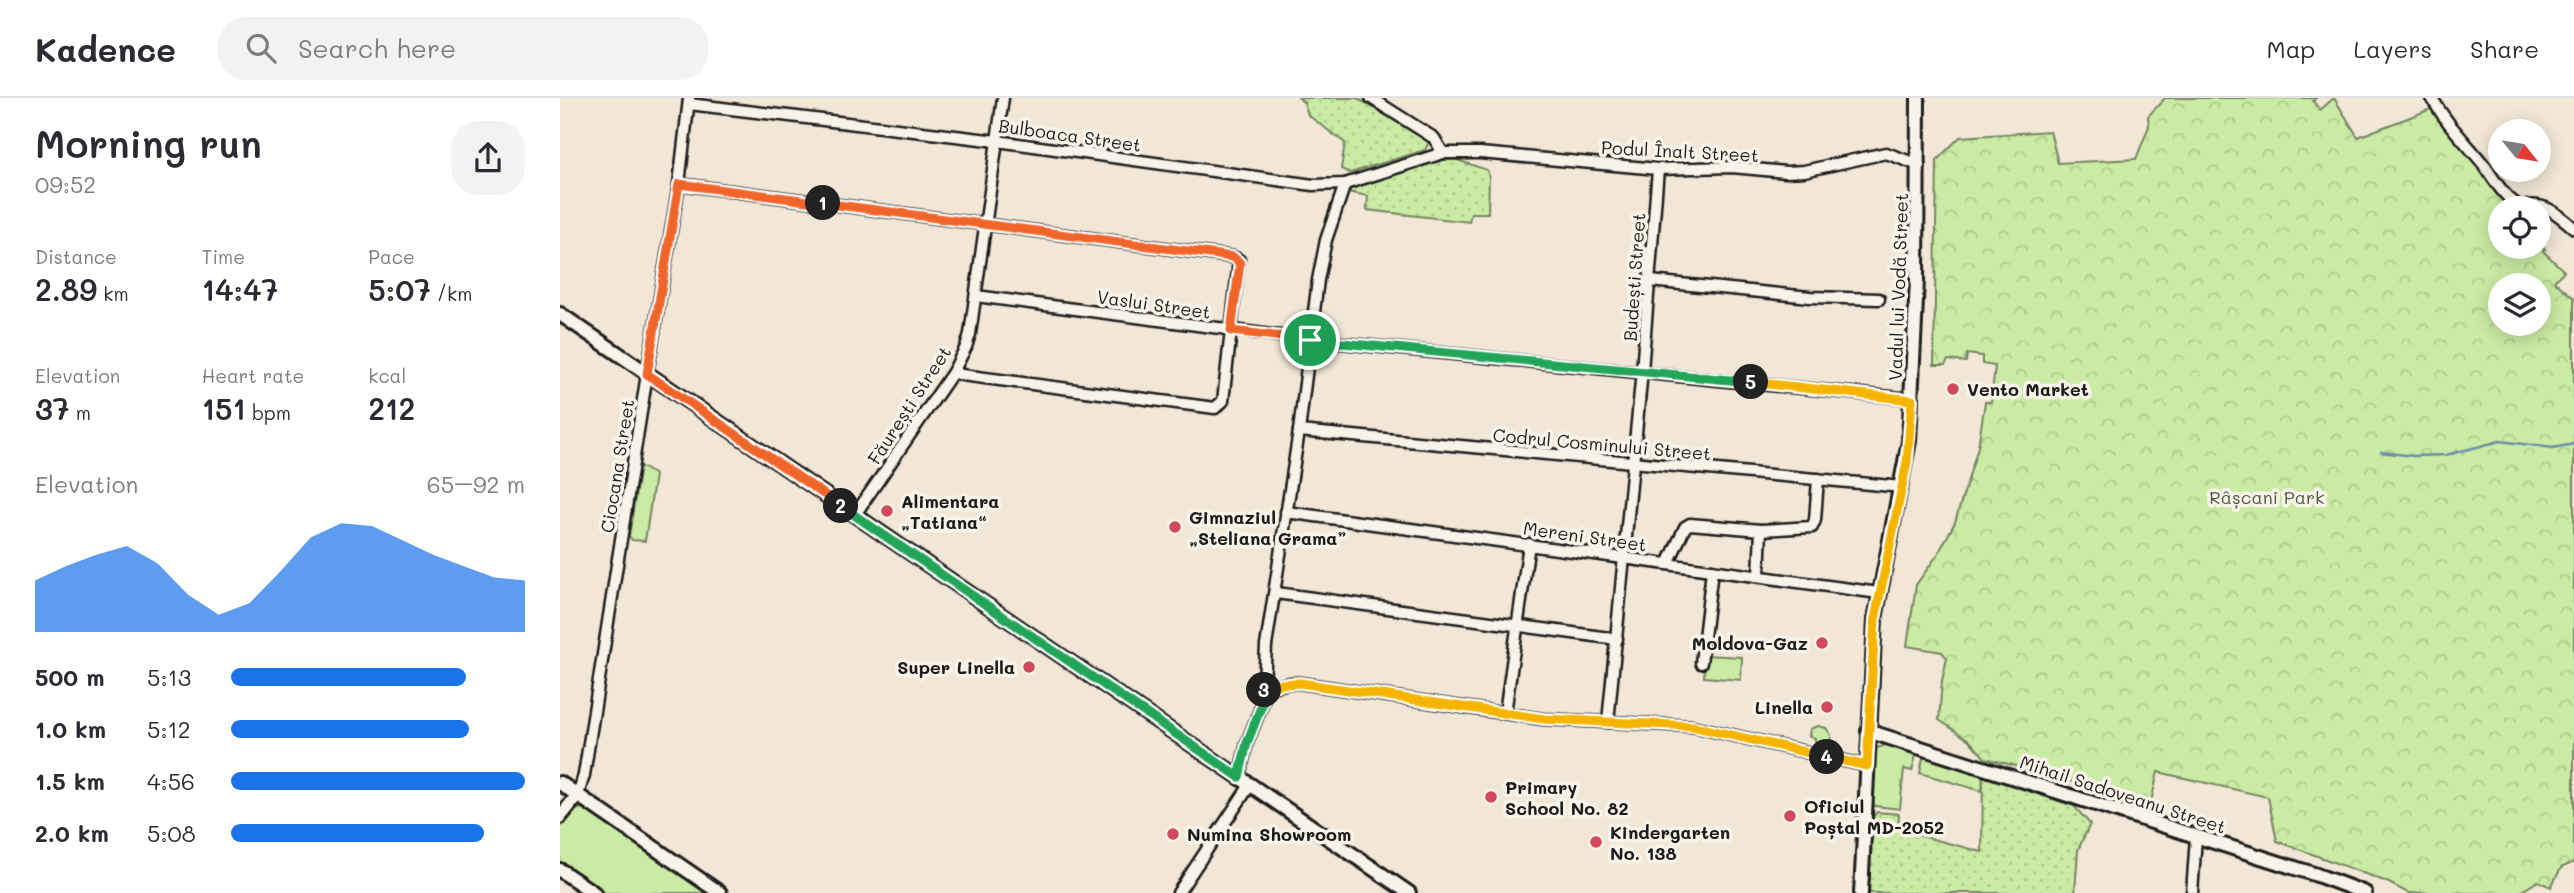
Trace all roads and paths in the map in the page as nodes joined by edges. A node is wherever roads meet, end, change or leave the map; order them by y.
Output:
1 (1003, 98) edge
2 (1371, 98) edge
3 (1918, 98) edge
4 (2432, 98) edge
5 (689, 101) edge
6 (998, 141) junction
7 (1443, 153) junction
8 (1919, 165) junction
9 (1658, 169) junction
10 (679, 184) junction
11 (1345, 184) junction
12 (986, 225) junction
13 (2574, 228) edge
14 (1650, 281) junction
15 (976, 296) junction
16 (1879, 299) dead end
17 (560, 314) edge
18 (1231, 331) junction
19 (1310, 340) junction
20 (1643, 371) junction
21 (953, 372) junction
22 (647, 374) junction
23 (1912, 400) junction
24 (1299, 431) junction
25 (1633, 462) junction
26 (1818, 480) junction
27 (1902, 487) junction
28 (1286, 512) junction
29 (854, 516) junction
30 (1761, 530) junction
31 (1529, 544) junction
32 (1625, 558) junction
33 (1668, 564) junction
34 (1712, 570) junction
35 (1759, 576) junction
36 (1276, 593) junction
37 (1879, 593) junction
38 (1516, 625) junction
39 (1616, 639) junction
40 (1701, 663) dead end
41 (1264, 689) junction
42 (1505, 713) junction
43 (1608, 722) junction
44 (1868, 731) junction
45 (1867, 766) junction
46 (1239, 777) junction
47 (560, 783) edge
48 (1250, 785) junction
49 (578, 795) junction
50 (560, 817) edge
51 (2196, 837) junction
52 (560, 870) edge
53 (594, 893) edge
54 (720, 893) edge
55 (1178, 893) edge
56 (1409, 893) edge
57 (1861, 893) edge
58 (2192, 893) edge
59 (2365, 893) edge

1 - 6 street, Făurești Street
2 - 7 street
3 - 8 main road, Vadul lui Vodă Street
4 - 13 street
5 - 6 street, Bulboaca Street
5 - 10 street, Ciocana Street
6 - 11 street, Bulboaca Street
6 - 12 street, Făurești Street
7 - 9 street, Podul Înalt Street
7 - 11 street, Bulboaca Street
8 - 9 street, Podul Înalt Street
8 - 23 main road, Vadul lui Vodă Street
9 - 14 street, Budești Street
10 - 12 street
10 - 22 street, Ciocana Street
11 - 19 street
12 - 15 street, Făurești Street
12 - 18 street
14 - 16 street
14 - 20 street, Budești Street
15 - 18 street, Vaslui Street
15 - 21 street, Făurești Street
17 - 22 main road
18 - 19 street, Vaslui Street
18 - 21 street
19 - 20 street, Vaslui Street
19 - 24 street
20 - 23 street, Vaslui Street
20 - 25 street, Budești Street
21 - 29 street, Făurești Street
22 - 29 main road
22 - 49 street, Ciocana Street
23 - 27 main road, Vadul lui Vodă Street
24 - 25 street, Codrul Cosminului Street
24 - 28 street
25 - 26 street, Codrul Cosminului Street
25 - 32 street, Budești Street
26 - 27 street, Codrul Cosminului Street
26 - 30 street
27 - 37 main road, Vadul lui Vodă Street
28 - 31 street, Mereni Street
28 - 36 street
29 - 46 main road
30 - 33 street
30 - 35 street
31 - 32 street, Mereni Street
31 - 38 street
32 - 33 street, Mereni Street
32 - 39 street, Budești Street
33 - 34 street, Mereni Street
34 - 35 street, Mereni Street
34 - 40 street
35 - 37 street, Mereni Street
36 - 38 street
36 - 41 street
37 - 44 main road, Vadul lui Vodă Street
38 - 39 street
38 - 42 street
39 - 43 street, Budești Street
41 - 42 street
41 - 46 street
42 - 43 street
43 - 45 street
44 - 45 main road, Vadul lui Vodă Street
44 - 51 main road, Mihail Sadoveanu Street
45 - 57 main road, Vadul lui Vodă Street
46 - 48 main road
47 - 49 main road
48 - 55 street
48 - 56 main road
49 - 50 main road
49 - 54 main road
51 - 58 street
51 - 59 main road, Mihail Sadoveanu Street
52 - 53 main road

